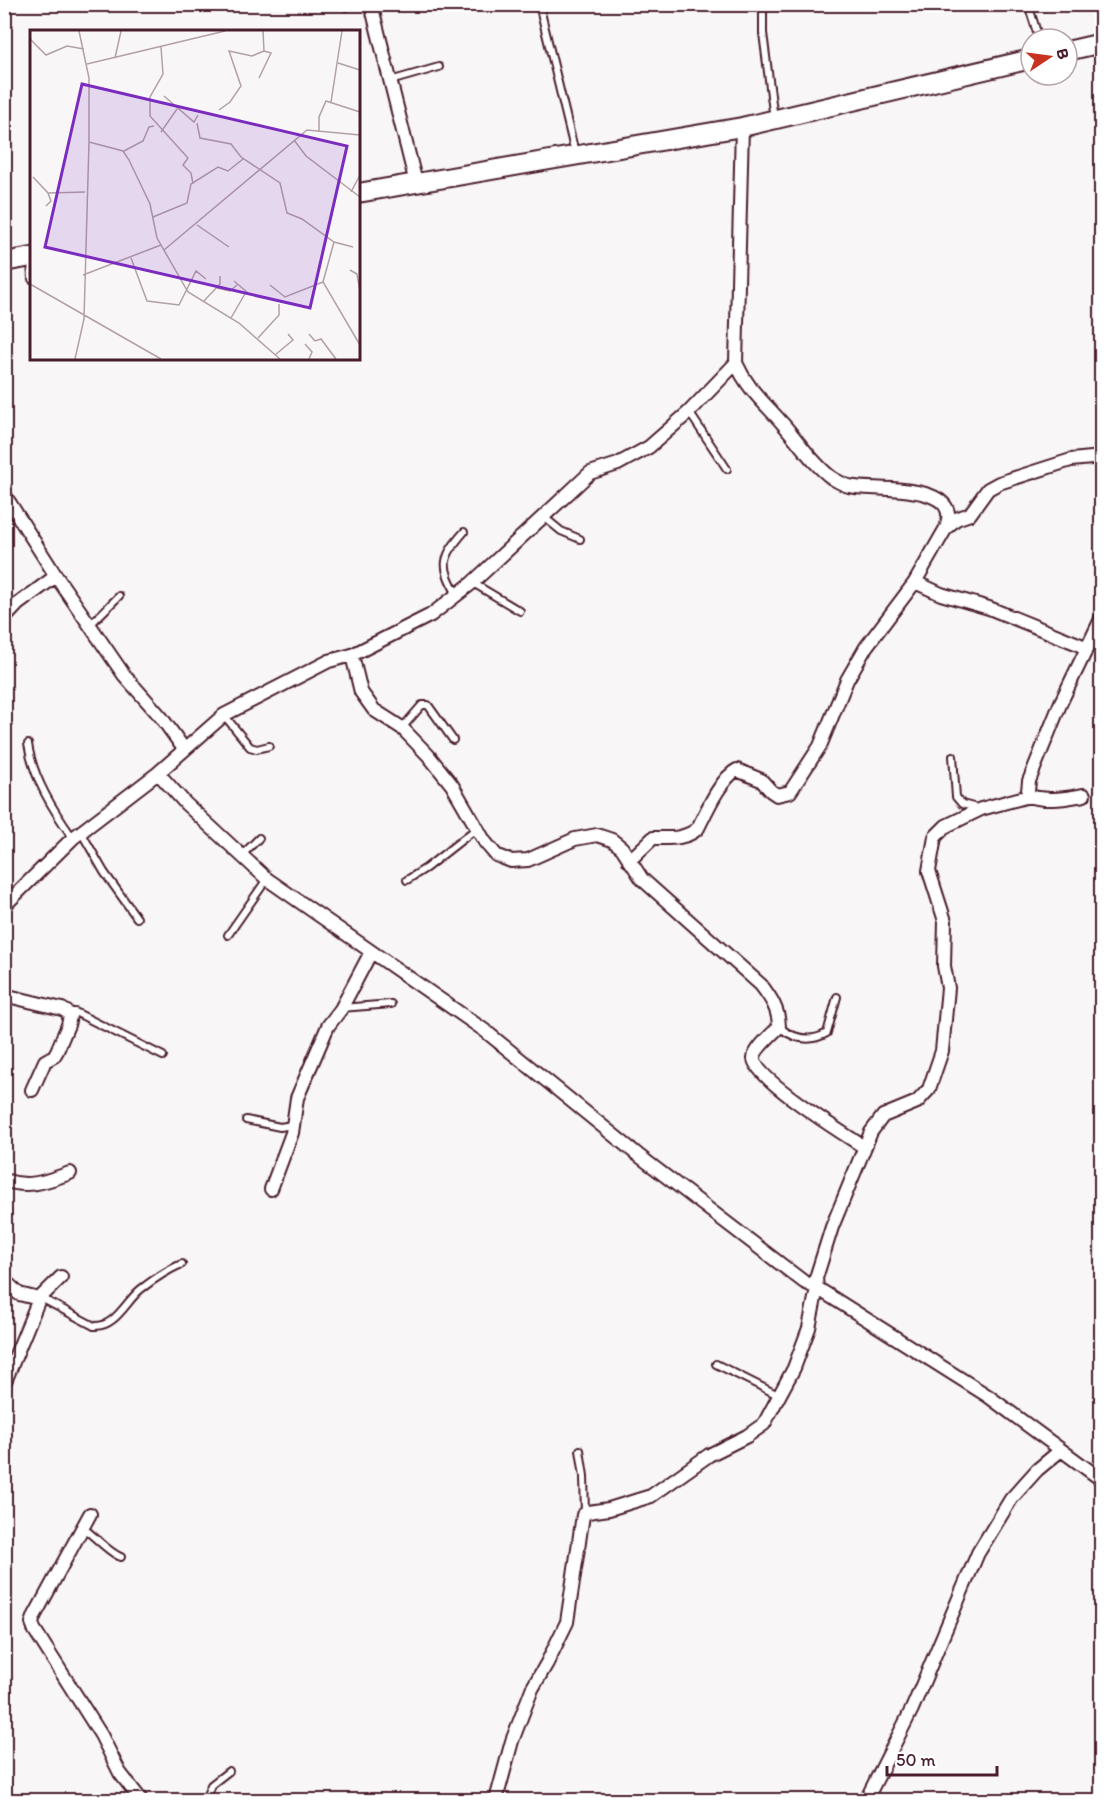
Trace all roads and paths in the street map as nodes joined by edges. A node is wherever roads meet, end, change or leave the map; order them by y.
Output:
1 (371, 4) edge
2 (538, 4) edge
3 (763, 4) edge
4 (1029, 4) edge
5 (1036, 27) edge
6 (1101, 43) edge
7 (1079, 48) edge
8 (1019, 62) edge
9 (439, 67) dead end
10 (389, 81) junction
11 (774, 119) junction
12 (742, 127) junction
13 (576, 156) junction
14 (416, 183) junction
15 (360, 193) edge
16 (30, 257) edge
17 (4, 262) edge
18 (735, 363) junction
19 (689, 412) junction
20 (1101, 457) edge
21 (727, 469) dead end
22 (4, 494) edge
23 (543, 516) junction
24 (946, 528) junction
25 (464, 532) dead end
26 (580, 539) dead end
27 (56, 576) junction
28 (915, 582) junction
29 (472, 583) junction
30 (458, 595) junction
31 (119, 596) dead end
32 (520, 611) dead end
33 (1101, 618) edge
34 (4, 619) edge
35 (89, 626) junction
36 (1088, 648) junction
37 (352, 655) junction
38 (224, 715) junction
39 (402, 728) junction
40 (453, 740) dead end
41 (28, 744) dead end
42 (269, 746) dead end
43 (184, 749) junction
44 (953, 756) dead end
45 (158, 773) junction
46 (1084, 795) dead end
47 (1029, 796) junction
48 (981, 809) junction
49 (477, 828) junction
50 (77, 835) junction
51 (259, 838) dead end
52 (242, 855) junction
53 (629, 861) junction
54 (267, 879) junction
55 (407, 880) dead end
56 (4, 906) edge
57 (137, 918) dead end
58 (228, 935) dead end
59 (371, 952) junction
60 (4, 995) edge
61 (837, 997) dead end
62 (391, 1004) dead end
63 (341, 1008) junction
64 (67, 1012) junction
65 (779, 1027) junction
66 (163, 1056) dead end
67 (32, 1090) dead end
68 (246, 1120) dead end
69 (292, 1125) junction
70 (864, 1147) junction
71 (70, 1173) dead end
72 (4, 1180) edge
73 (271, 1189) dead end
74 (182, 1264) dead end
75 (61, 1277) dead end
76 (4, 1280) edge
77 (817, 1288) junction
78 (40, 1298) junction
79 (716, 1364) dead end
80 (7, 1370) edge
81 (4, 1384) edge
82 (780, 1396) junction
83 (580, 1450) dead end
84 (1061, 1450) junction
85 (1101, 1480) edge
86 (90, 1514) dead end
87 (585, 1514) junction
88 (83, 1528) junction
89 (120, 1557) dead end
90 (229, 1771) dead end
91 (141, 1800) edge
92 (205, 1800) edge
93 (496, 1800) edge
94 (866, 1800) edge

1 - 10 street
2 - 13 lane
3 - 11 lane
4 - 5 lane
6 - 7 street
8 - 11 street
9 - 10 lane
10 - 14 street
11 - 12 street
12 - 13 street
12 - 18 street
13 - 14 street
14 - 15 street
16 - 17 street
18 - 19 street
18 - 24 street
19 - 21 lane
19 - 23 street
20 - 24 street
22 - 27 street
23 - 26 lane
23 - 29 street
24 - 28 street
25 - 30 lane
27 - 34 street
27 - 35 street
28 - 36 street
28 - 53 street
29 - 30 street
29 - 32 lane
30 - 37 street
31 - 35 lane
33 - 36 street
35 - 43 street
36 - 47 street
37 - 38 street
37 - 39 street
38 - 42 lane
38 - 43 street
39 - 40 lane
39 - 49 street
41 - 50 lane
43 - 45 street
44 - 48 lane
45 - 50 street
45 - 52 street
46 - 47 street
47 - 48 street
48 - 70 street
49 - 53 street
49 - 55 lane
50 - 56 street
50 - 57 lane
51 - 52 lane
52 - 54 street
53 - 65 street
54 - 58 lane
54 - 59 street
59 - 63 street
59 - 77 street
60 - 64 street
61 - 65 lane
62 - 63 lane
63 - 69 street
64 - 66 lane
64 - 67 street
65 - 70 street
68 - 69 lane
69 - 73 street
70 - 77 street
71 - 72 street
74 - 78 lane
75 - 78 street
76 - 78 street
77 - 82 street
77 - 84 street
78 - 80 street
79 - 82 lane
80 - 81 street
82 - 87 street
83 - 87 lane
84 - 85 street
84 - 94 street
86 - 88 street
87 - 93 street
88 - 89 lane
88 - 91 street
90 - 92 lane

